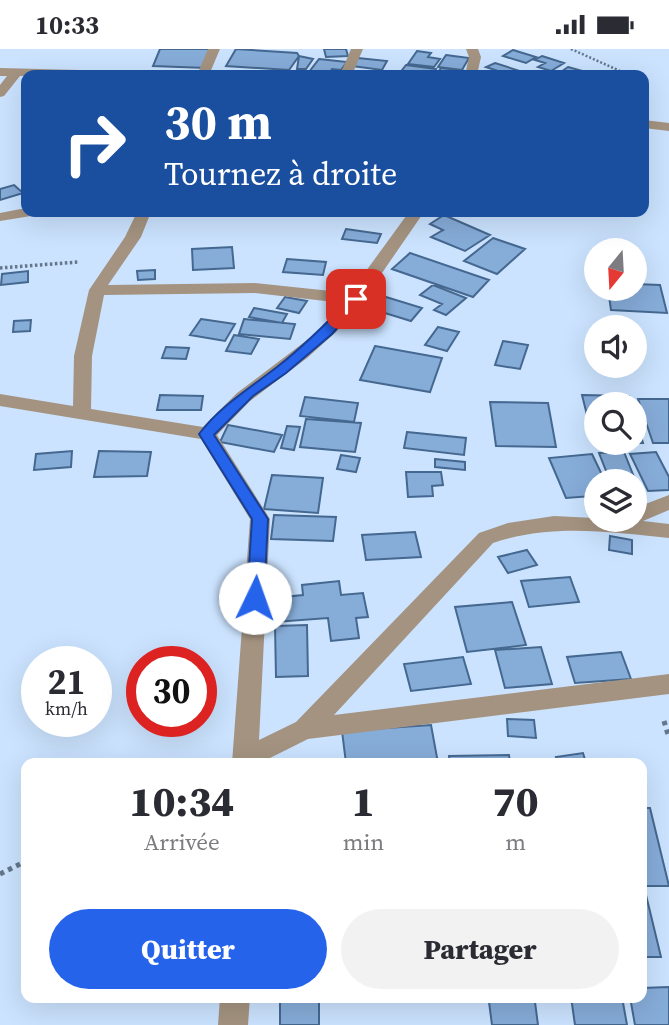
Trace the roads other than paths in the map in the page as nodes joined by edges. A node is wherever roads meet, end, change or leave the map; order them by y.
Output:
1 (214, 49) edge
2 (357, 49) edge
3 (472, 49) edge
4 (205, 70) edge
5 (347, 70) edge
6 (472, 70) edge
7 (0, 72) edge
8 (16, 73) junction
9 (21, 73) edge
10 (0, 93) edge
11 (649, 125) edge
12 (669, 127) edge
13 (21, 214) edge
14 (0, 217) edge
15 (143, 217) edge
16 (413, 217) edge
17 (97, 290) junction
18 (356, 299) junction
19 (0, 400) edge
20 (82, 413) junction
21 (207, 434) junction
22 (669, 502) edge
23 (647, 511) edge
24 (584, 521) edge
25 (647, 527) edge
26 (669, 531) edge
27 (669, 684) edge
28 (305, 729) junction
29 (246, 758) edge
30 (250, 758) edge
31 (235, 1003) edge
32 (233, 1025) edge

1 - 4 street
2 - 5 street
3 - 6 street
7 - 8 street
8 - 9 street
8 - 10 street
11 - 12 street
13 - 14 street
15 - 17 street
16 - 18 street
17 - 18 street
17 - 20 street
18 - 21 street
19 - 20 street
20 - 21 street
21 - 29 street
22 - 23 street
24 - 28 street
25 - 26 street
27 - 28 street
28 - 30 street
31 - 32 street

